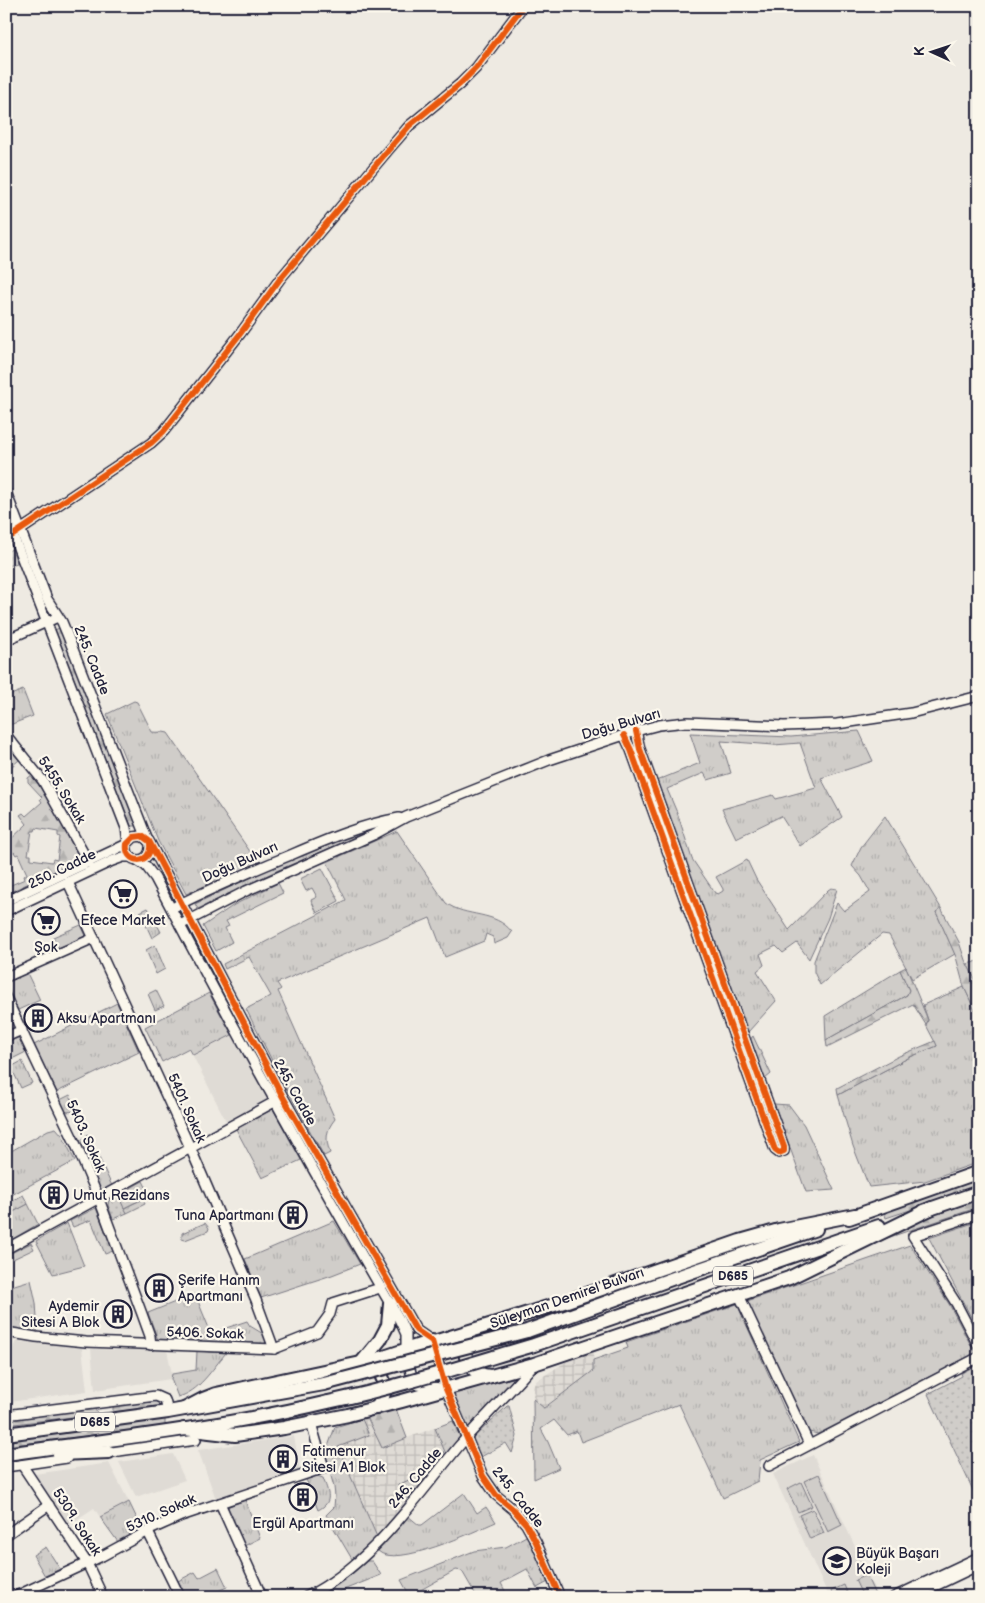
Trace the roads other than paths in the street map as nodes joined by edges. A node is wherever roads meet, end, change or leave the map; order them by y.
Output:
1 (523, 6) edge
2 (6, 492) edge
3 (6, 517) edge
4 (17, 533) junction
5 (58, 617) junction
6 (46, 622) junction
7 (6, 640) edge
8 (979, 696) edge
9 (636, 731) junction
10 (6, 735) edge
11 (624, 735) junction
12 (406, 817) junction
13 (128, 843) junction
14 (149, 843) junction
15 (134, 859) junction
16 (89, 862) junction
17 (68, 882) junction
18 (6, 901) edge
19 (180, 904) junction
20 (171, 908) junction
21 (6, 911) edge
22 (189, 921) junction
23 (180, 925) junction
24 (94, 938) junction
25 (6, 977) edge
26 (6, 998) edge
27 (22, 1030) junction
28 (6, 1037) edge
29 (279, 1100) junction
30 (190, 1148) junction
31 (979, 1172) edge
32 (979, 1192) edge
33 (99, 1199) junction
34 (932, 1208) junction
35 (979, 1214) edge
36 (855, 1215) junction
37 (6, 1249) edge
38 (380, 1288) junction
39 (739, 1295) junction
40 (390, 1304) junction
41 (481, 1328) junction
42 (6, 1332) edge
43 (432, 1341) junction
44 (151, 1345) junction
45 (979, 1347) edge
46 (274, 1349) junction
47 (406, 1351) junction
48 (979, 1358) edge
49 (361, 1363) junction
50 (534, 1364) junction
51 (493, 1376) junction
52 (446, 1389) junction
53 (106, 1402) junction
54 (376, 1408) junction
55 (184, 1409) junction
56 (168, 1412) junction
57 (6, 1415) edge
58 (108, 1420) junction
59 (311, 1422) junction
60 (184, 1428) junction
61 (6, 1434) edge
62 (466, 1439) junction
63 (196, 1440) dead end
64 (809, 1444) junction
65 (109, 1452) junction
66 (6, 1454) edge
67 (22, 1464) junction
68 (769, 1466) dead end
69 (6, 1467) edge
70 (220, 1503) junction
71 (49, 1505) junction
72 (148, 1532) junction
73 (6, 1535) edge
74 (979, 1557) edge
75 (87, 1563) junction
76 (979, 1566) edge
77 (560, 1596) edge
78 (14, 1597) edge
79 (104, 1597) edge
80 (180, 1597) edge
81 (262, 1597) edge
82 (306, 1597) edge
83 (894, 1597) edge
84 (912, 1597) edge

1 - 4 street
2 - 4 street, 245. Cadde
3 - 4 street, 245. Cadde
4 - 5 street, 245. Cadde
4 - 6 street, 245. Cadde
5 - 6 street
5 - 14 street, 245. Cadde
6 - 7 street
6 - 13 street, 245. Cadde
8 - 9 street, Doğu Bulvarı
9 - 11 street, Doğu Bulvarı
9 - 11 street
10 - 16 street, 5455. Sokak
11 - 12 street, Doğu Bulvarı
12 - 19 street, Doğu Bulvarı
12 - 22 street, Doğu Bulvarı
13 - 14 street
13 - 15 street
13 - 16 street, 250. Cadde
14 - 15 street
14 - 19 street, 245. Cadde
15 - 17 street, 250. Cadde
15 - 20 street, 245. Cadde
16 - 18 street, 250. Cadde
17 - 21 street, 250. Cadde
17 - 24 street, 5401. Sokak
19 - 20 street, Doğu Bulvarı
19 - 22 street, 245. Cadde
20 - 23 street, 245. Cadde
22 - 23 street, Doğu Bulvarı
22 - 29 street, 245. Cadde
23 - 29 street, 245. Cadde
24 - 25 street
24 - 30 street, 5401. Sokak
26 - 27 street, 5403. Sokak
27 - 28 street
27 - 33 street, 5403. Sokak
29 - 30 street
29 - 38 street, 245. Cadde
29 - 43 street, 245. Cadde
30 - 33 street
30 - 46 street, 5401. Sokak
31 - 36 highway, Süleyman Demirel Bulvarı / D685
32 - 34 highway, D685
33 - 37 street
33 - 44 street, 5403. Sokak
34 - 39 highway
34 - 60 highway, D685, bridge
35 - 45 street
36 - 41 highway
36 - 55 highway, Süleyman Demirel Bulvarı / D685, bridge
38 - 40 street, 245. Cadde
38 - 46 street, 5406. Sokak
39 - 50 highway
39 - 64 street
40 - 47 street, 245. Cadde
40 - 49 highway
41 - 43 highway
41 - 51 highway
42 - 44 street, 5406. Sokak
43 - 47 highway
43 - 52 street, 245. Cadde
44 - 46 street, 5406. Sokak
47 - 49 highway
47 - 52 street, 245. Cadde
48 - 64 street
49 - 54 highway
49 - 55 highway
50 - 51 highway
50 - 62 street, 246. Cadde
51 - 52 highway
52 - 54 highway
52 - 62 street, 245. Cadde
53 - 56 street
53 - 57 street
53 - 58 street
54 - 59 highway
55 - 56 highway, Süleyman Demirel Bulvarı / D685
56 - 58 highway, Süleyman Demirel Bulvarı / D685
58 - 61 highway, Süleyman Demirel Bulvarı / D685
59 - 60 highway
59 - 70 street, 5310. Sokak
60 - 66 highway, D685
62 - 77 street, 245. Cadde
62 - 82 street, 246. Cadde
63 - 65 street
64 - 68 street
65 - 66 highway
65 - 67 street
67 - 69 street
67 - 71 street, 5309. Sokak
70 - 72 street, 5310. Sokak
70 - 81 street
71 - 73 street
71 - 75 street, 5309. Sokak
72 - 75 street, 5310. Sokak
72 - 80 street
74 - 83 street
75 - 78 street, 5310. Sokak
75 - 79 street, 5309. Sokak
76 - 84 street

